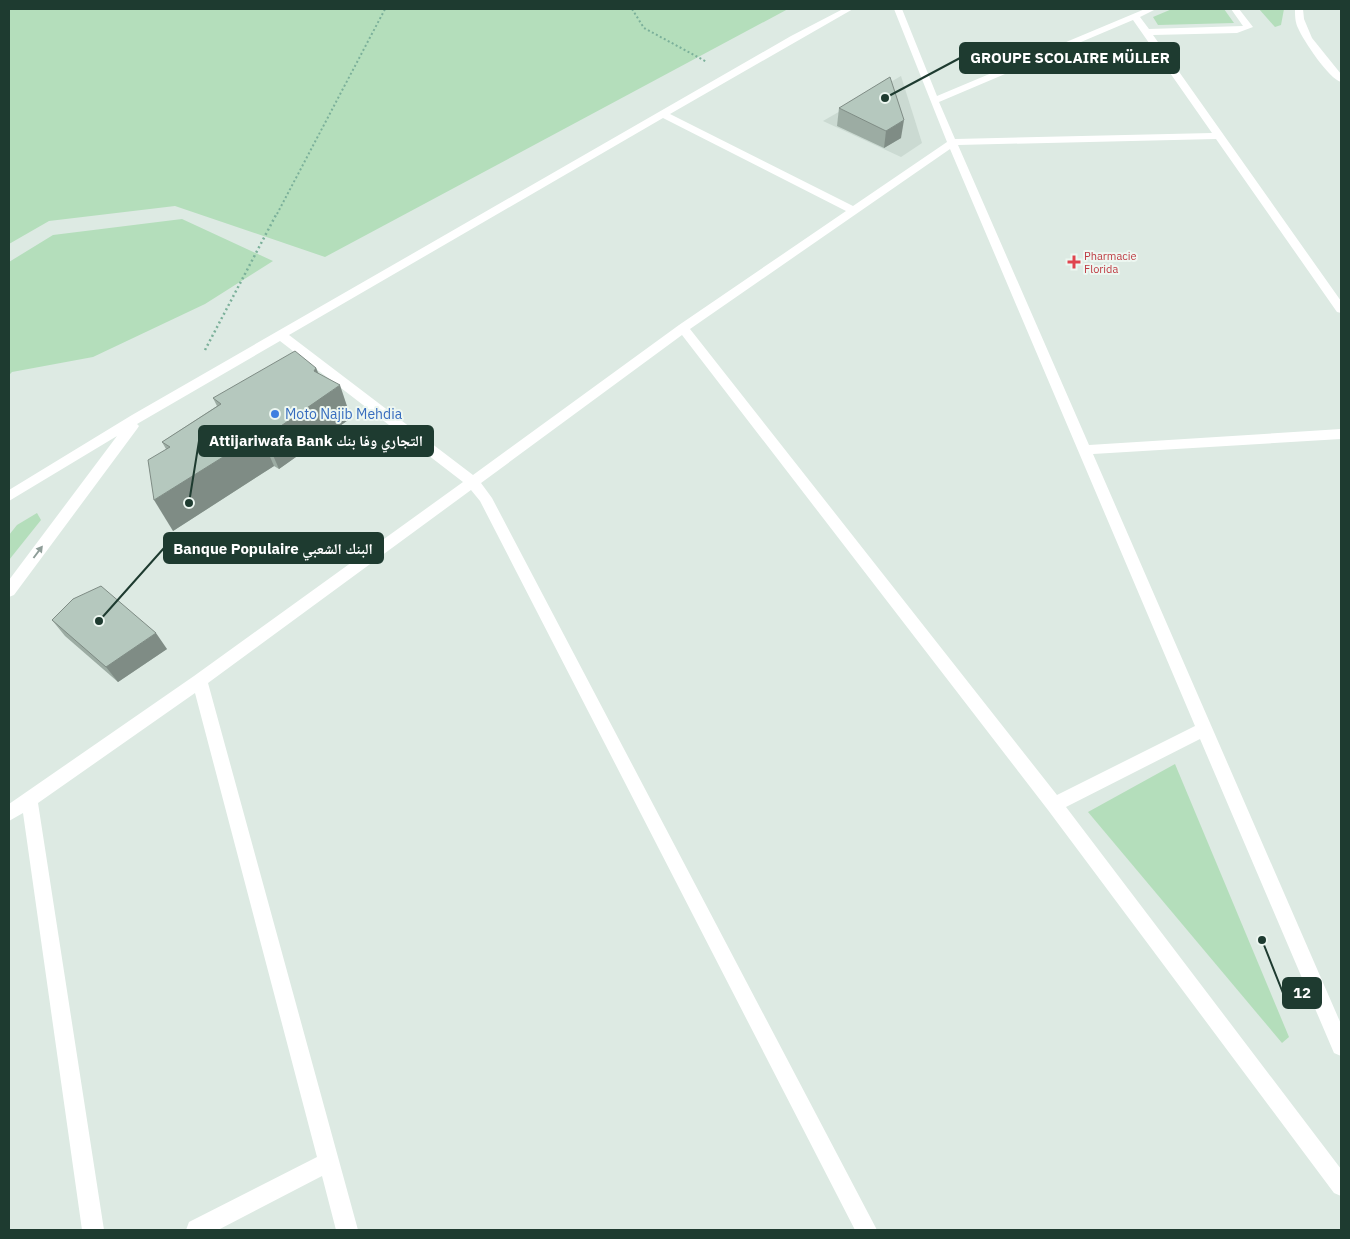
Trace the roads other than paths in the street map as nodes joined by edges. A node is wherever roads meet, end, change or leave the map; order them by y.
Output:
1 (849, 9) edge
2 (898, 9) edge
3 (1152, 9) edge
4 (1235, 9) edge
5 (1299, 9) edge
6 (1135, 16) junction
7 (1147, 32) junction
8 (1341, 79) edge
9 (934, 101) junction
10 (663, 114) junction
11 (1220, 136) junction
12 (952, 142) junction
13 (852, 210) junction
14 (1341, 309) edge
15 (683, 328) junction
16 (282, 336) junction
17 (137, 418) junction
18 (1341, 434) edge
19 (1085, 450) junction
20 (473, 482) junction
21 (28, 485) junction
22 (9, 496) edge
23 (9, 508) edge
24 (9, 591) edge
25 (200, 681) junction
26 (1204, 729) junction
27 (29, 799) junction
28 (1054, 806) junction
29 (9, 813) edge
30 (1336, 1019) edge
31 (1341, 1046) edge
32 (328, 1162) junction
33 (1341, 1186) edge
34 (93, 1230) edge
35 (196, 1230) edge
36 (347, 1230) edge
37 (866, 1230) edge

1 - 10 street
2 - 9 street
3 - 6 street
4 - 7 street
5 - 8 street
6 - 7 street
6 - 9 street
7 - 11 street
9 - 12 street
10 - 13 street
10 - 16 street
11 - 12 street
11 - 14 street
12 - 13 street
12 - 19 street
13 - 15 street
15 - 20 street
15 - 28 street
16 - 17 street
16 - 20 street
17 - 21 street
24 -> 17 street
18 - 19 street
19 - 26 street
20 - 25 street
20 - 37 street
21 - 22 street
21 - 23 street
25 - 27 street
25 - 32 street
26 - 28 street
26 - 30 street
27 - 29 street
27 - 34 street
28 - 33 street
30 - 31 street
32 - 35 street
32 - 36 street

